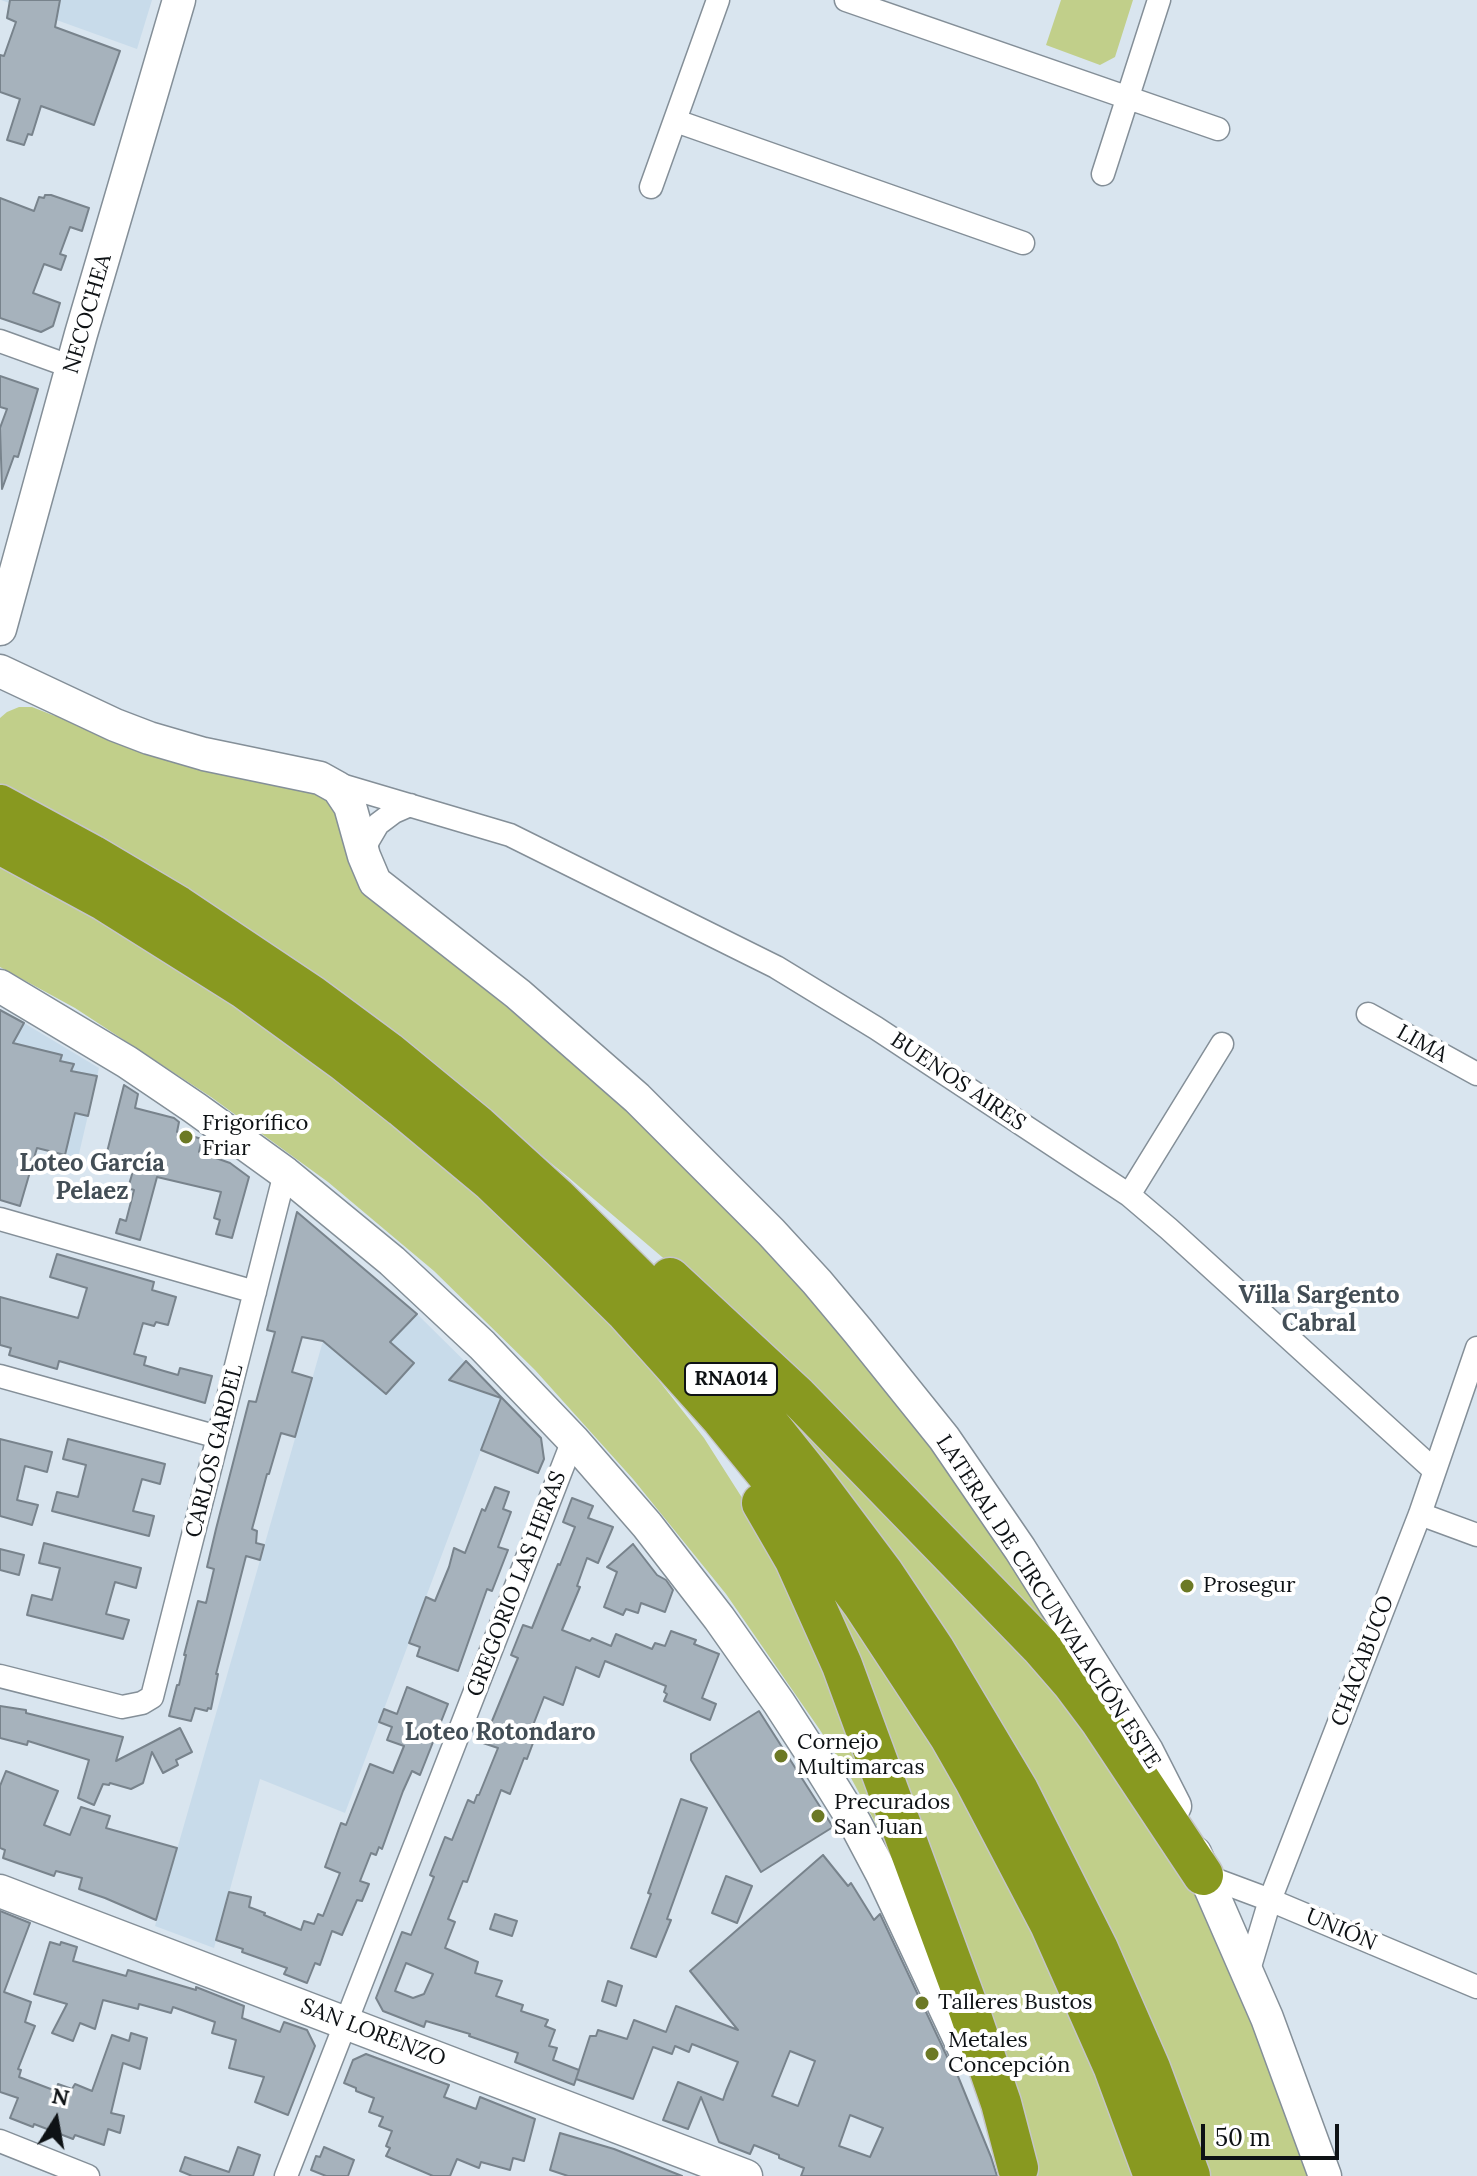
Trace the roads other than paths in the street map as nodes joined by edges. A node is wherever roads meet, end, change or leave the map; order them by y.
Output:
1 (179, 0) edge
2 (718, 0) edge
3 (846, 0) edge
4 (1159, 0) edge
5 (1128, 98) junction
6 (676, 121) junction
7 (1218, 129) dead end
8 (1103, 174) dead end
9 (651, 187) dead end
10 (1023, 243) dead end
11 (0, 341) edge
12 (72, 367) junction
13 (0, 629) edge
14 (0, 671) edge
15 (328, 781) junction
16 (410, 805) junction
17 (3, 826) edge
18 (364, 856) junction
19 (0, 986) edge
20 (1368, 1014) dead end
21 (1222, 1044) dead end
22 (1477, 1074) edge
23 (478, 1126) junction
24 (285, 1173) junction
25 (1129, 1195) junction
26 (0, 1219) edge
27 (255, 1292) junction
28 (1477, 1348) edge
29 (673, 1365) junction
30 (0, 1376) edge
31 (218, 1437) junction
32 (573, 1440) junction
33 (1434, 1470) junction
34 (1420, 1514) junction
35 (1477, 1535) edge
36 (0, 1676) edge
37 (1203, 1875) junction
38 (0, 1891) edge
39 (1270, 1900) junction
40 (1248, 1973) junction
41 (1477, 1987) edge
42 (345, 2023) junction
43 (0, 2141) edge
44 (1019, 2172) edge
45 (88, 2176) edge
46 (286, 2176) edge
47 (746, 2176) edge
48 (1154, 2176) edge
49 (1190, 2176) edge
50 (1325, 2176) edge

1 - 12 street, NECOCHEA
2 - 6 street
3 - 5 street
4 - 5 street
5 - 7 street
5 - 8 street
6 - 9 street
6 - 10 street
11 - 12 street
12 - 13 street, NECOCHEA
14 - 15 street
15 - 16 street, BUENOS AIRES
15 - 18 street, LATERAL DE CIRCUNVALACIÓN ESTE
16 - 18 street
16 - 25 street, BUENOS AIRES
17 - 23 highway, RNA014
17 - 29 highway, RNA014
18 - 37 street, LATERAL DE CIRCUNVALACIÓN ESTE
19 - 24 street
20 - 22 street, LIMA
21 - 25 street
23 - 37 highway
23 - 49 highway, RNA014
24 - 27 street, CARLOS GARDEL
24 - 32 street
25 - 33 street, BUENOS AIRES
26 - 27 street
27 - 31 street, CARLOS GARDEL
28 - 33 street, CHACABUCO
29 - 44 highway
29 - 48 highway, RNA014
30 - 31 street
31 - 36 street, CARLOS GARDEL
32 - 42 street, GREGORIO LAS HERAS
32 - 44 street
33 - 34 street, CHACABUCO
34 - 35 street
34 - 39 street, CHACABUCO
37 - 39 street, UNIÓN
37 - 40 street, LATERAL DE CIRCUNVALACIÓN ESTE
38 - 42 street, SAN LORENZO
39 - 40 street, CHACABUCO
39 - 41 street, UNIÓN
40 - 50 street, LATERAL DE CIRCUNVALACIÓN ESTE
42 - 46 street, GREGORIO LAS HERAS
42 - 47 street, SAN LORENZO
43 - 45 street

